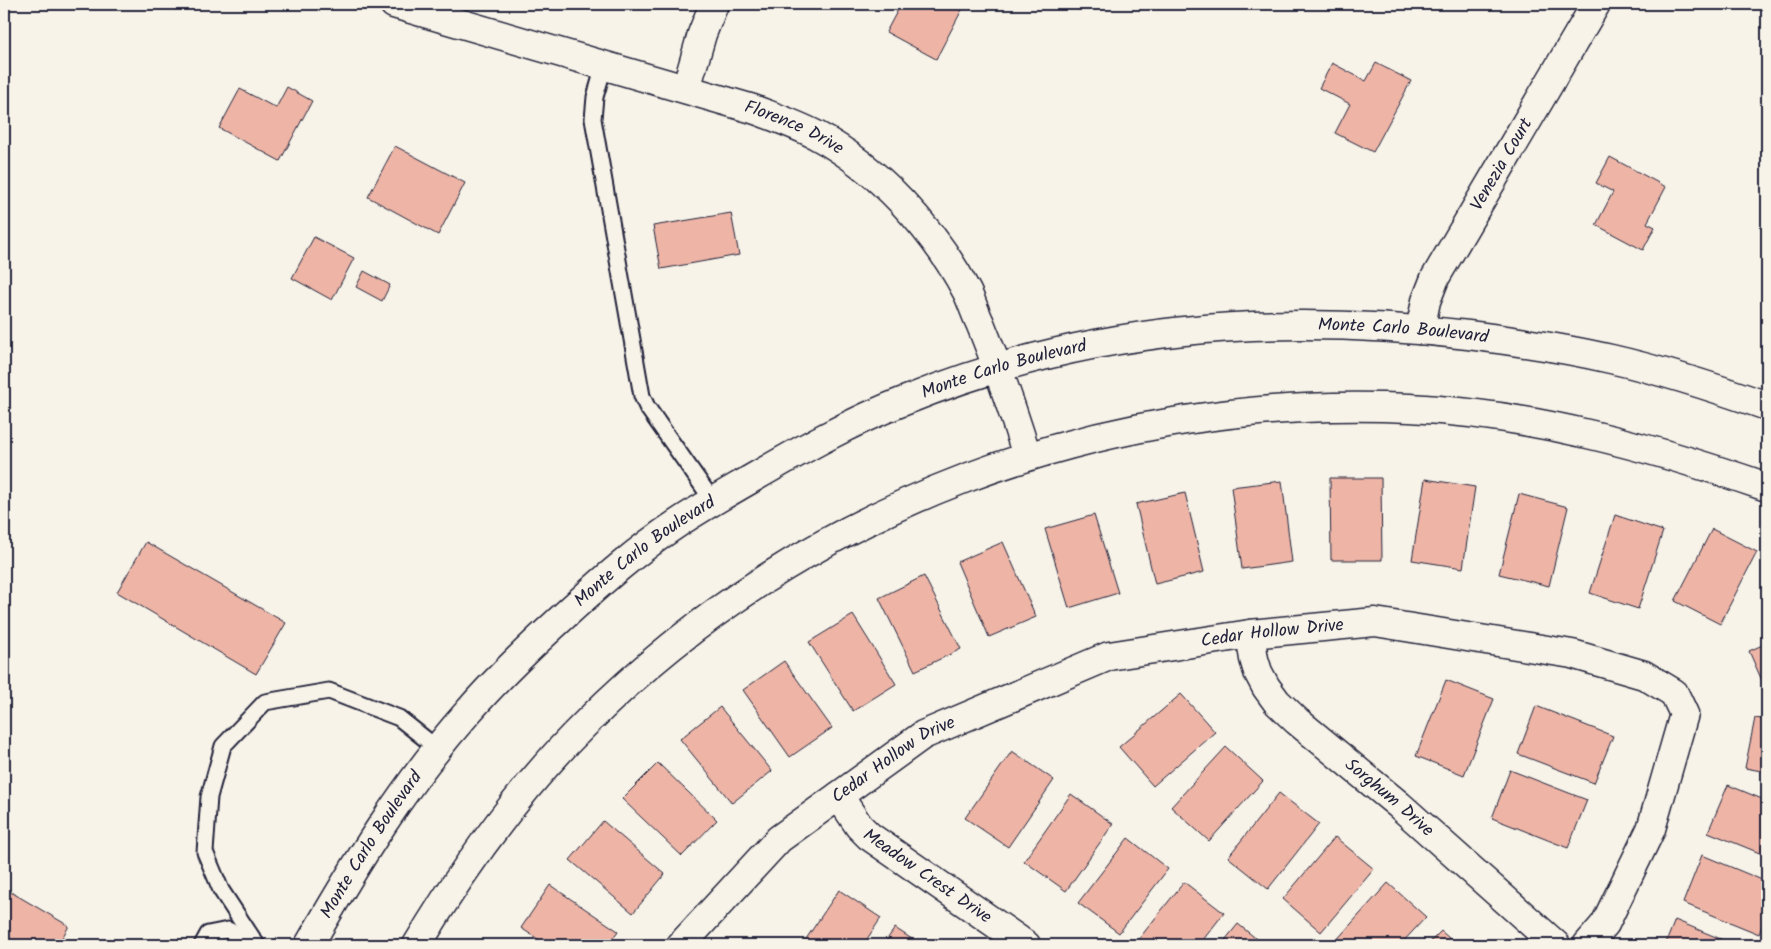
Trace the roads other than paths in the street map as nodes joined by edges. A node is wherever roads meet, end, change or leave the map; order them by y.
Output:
1 (394, 4) edge
2 (714, 4) edge
3 (1596, 4) edge
4 (604, 66) junction
5 (686, 90) junction
6 (1420, 330) junction
7 (998, 367) junction
8 (1767, 406) edge
9 (1027, 456) junction
10 (1767, 487) edge
11 (712, 501) junction
12 (1250, 634) junction
13 (438, 749) junction
14 (839, 796) junction
15 (202, 945) edge
16 (256, 945) edge
17 (309, 945) edge
18 (417, 945) edge
19 (681, 945) edge
20 (1026, 945) edge
21 (1556, 945) edge
22 (1587, 945) edge

1 - 4 street, Florence Drive
2 - 5 street
3 - 6 street, Venezia Court
4 - 5 street, Florence Drive
4 - 11 lane
5 - 7 street, Florence Drive
6 - 7 street, Monte Carlo Boulevard
6 - 8 street, Monte Carlo Boulevard
7 - 9 street, Florence Drive
7 - 11 street, Monte Carlo Boulevard
9 - 10 street
9 - 18 street
11 - 13 street, Monte Carlo Boulevard
12 - 14 street, Cedar Hollow Drive
12 - 21 street, Sorghum Drive
12 - 22 street, Cedar Hollow Drive
13 - 16 lane
13 - 17 street, Monte Carlo Boulevard
14 - 19 street, Cedar Hollow Drive
14 - 20 street, Meadow Crest Drive
15 - 16 lane

